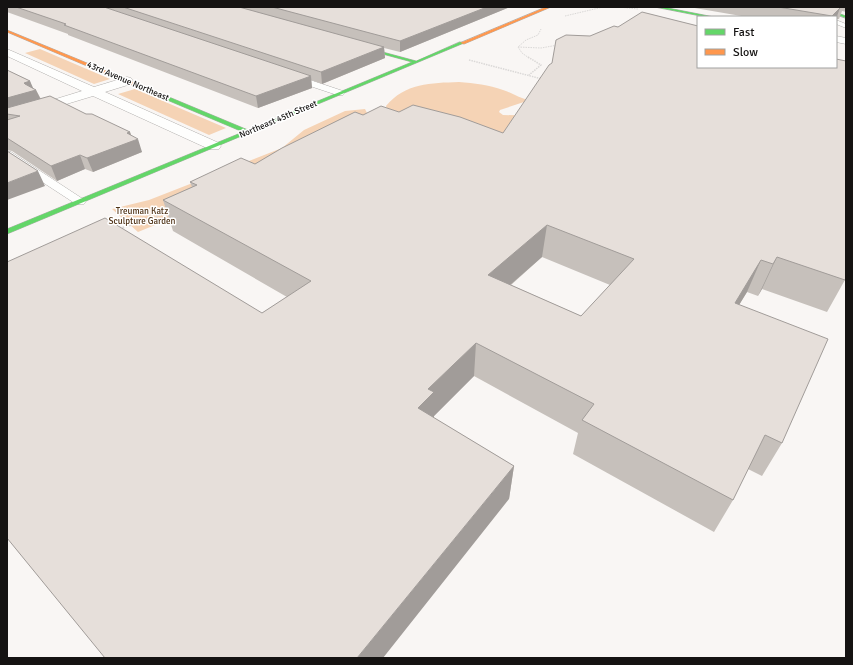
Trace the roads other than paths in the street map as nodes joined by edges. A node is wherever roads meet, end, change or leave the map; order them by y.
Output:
1 (549, 7) edge
2 (657, 7) edge
3 (817, 7) edge
4 (833, 13) junction
5 (706, 16) edge
6 (816, 16) edge
7 (846, 17) edge
8 (7, 31) edge
9 (342, 41) edge
10 (36, 43) junction
11 (7, 51) edge
12 (416, 62) junction
13 (280, 73) edge
14 (126, 81) junction
15 (93, 91) junction
16 (340, 93) junction
17 (7, 118) edge
18 (248, 132) junction
19 (214, 146) junction
20 (7, 154) edge
21 (80, 201) junction
22 (7, 232) edge

1 - 12 street, Northeast 45th Street
2 - 5 street
3 - 4 street
4 - 6 lane
4 - 7 street
8 - 10 street, 43rd Avenue Northeast
9 - 12 street
10 - 11 street
10 - 14 street, 43rd Avenue Northeast
11 - 15 street
12 - 16 street, Northeast 45th Street
13 - 16 lane
14 - 15 street
14 - 18 street, 43rd Avenue Northeast
15 - 17 street
15 - 19 street
16 - 18 street, Northeast 45th Street
18 - 19 street, Northeast 45th Street
19 - 21 street, Northeast 45th Street
20 - 21 lane
21 - 22 street, Northeast 45th Street

